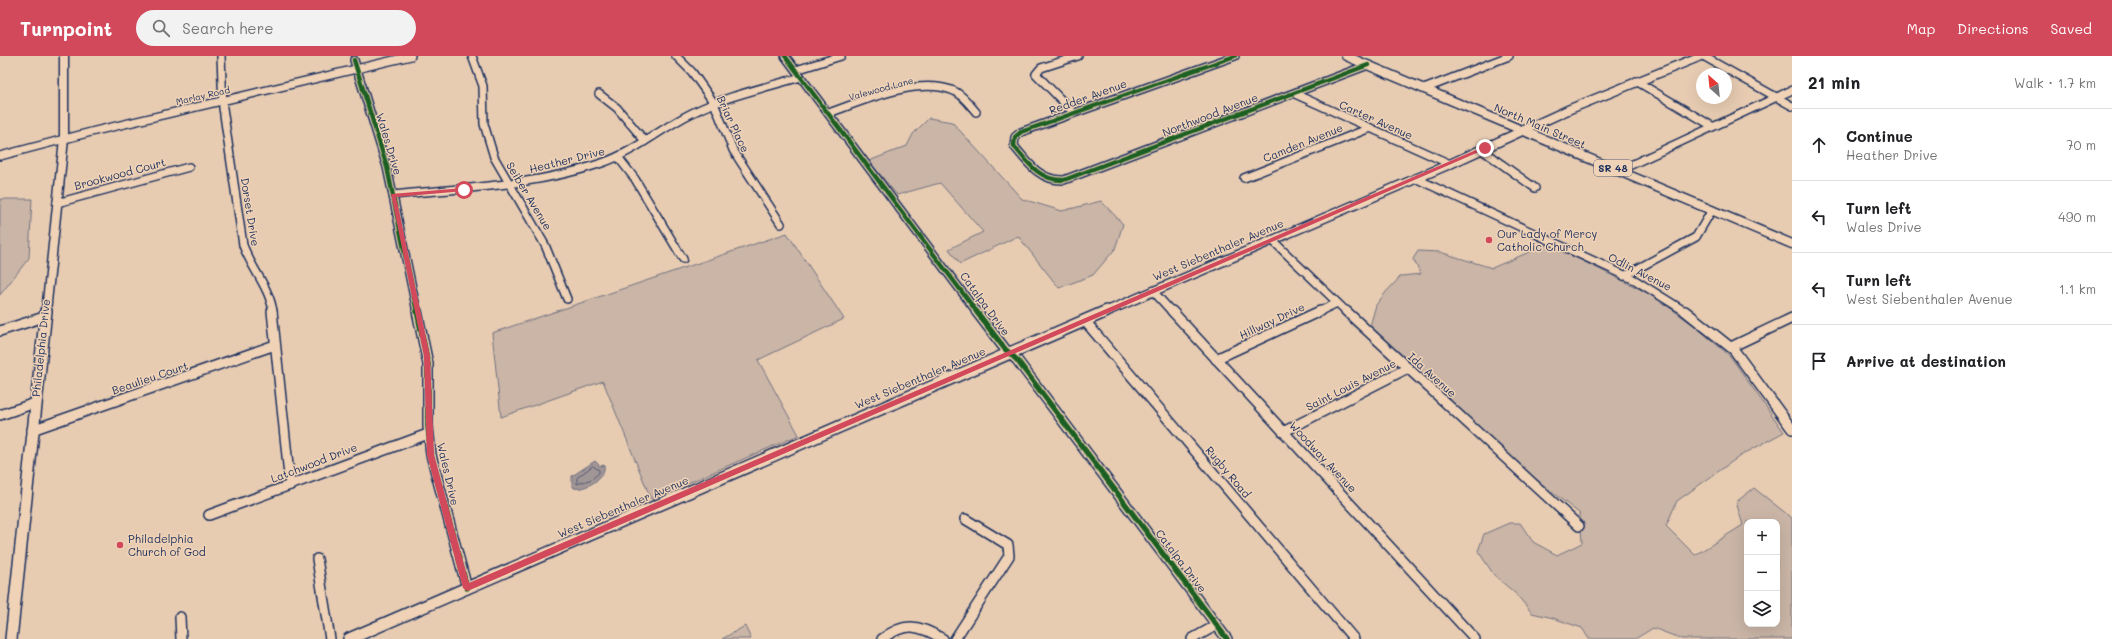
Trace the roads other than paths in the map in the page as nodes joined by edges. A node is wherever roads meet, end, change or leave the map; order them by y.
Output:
1 (64, 56) edge
2 (221, 56) edge
3 (411, 56) edge
4 (472, 56) edge
5 (676, 56) edge
6 (785, 56) edge
7 (841, 56) edge
8 (1078, 56) edge
9 (1235, 56) edge
10 (1346, 56) edge
11 (1509, 56) edge
12 (1702, 56) edge
13 (354, 60) dead end
14 (1368, 65) junction
15 (357, 69) junction
16 (798, 73) junction
17 (1636, 81) junction
18 (1424, 89) junction
19 (1792, 90) edge
20 (599, 94) dead end
21 (1295, 94) junction
22 (1776, 97) junction
23 (222, 100) junction
24 (714, 103) junction
25 (1792, 106) edge
26 (976, 112) dead end
27 (829, 113) junction
28 (1074, 113) junction
29 (1712, 126) junction
30 (1370, 128) junction
31 (1523, 130) junction
32 (64, 139) junction
33 (645, 141) junction
34 (1482, 150) junction
35 (0, 156) edge
36 (618, 157) junction
37 (1450, 164) junction
38 (189, 167) dead end
39 (1618, 170) junction
40 (1244, 178) dead end
41 (1415, 178) junction
42 (1059, 181) joint
43 (508, 183) junction
44 (1535, 188) dead end
45 (393, 196) junction
46 (57, 202) junction
47 (1712, 210) junction
48 (781, 224) dead end
49 (1272, 240) junction
50 (1792, 244) edge
51 (683, 260) dead end
52 (1624, 276) junction
53 (1154, 291) junction
54 (567, 298) dead end
55 (1337, 303) junction
56 (44, 317) junction
57 (1792, 318) edge
58 (1085, 321) junction
59 (0, 331) edge
60 (275, 345) junction
61 (1731, 346) junction
62 (1009, 353) junction
63 (1216, 359) junction
64 (1408, 368) junction
65 (35, 403) junction
66 (0, 415) edge
67 (1792, 429) edge
68 (32, 430) junction
69 (1283, 432) junction
70 (428, 434) junction
71 (290, 485) junction
72 (209, 516) dead end
73 (965, 519) dead end
74 (1579, 526) dead end
75 (317, 559) dead end
76 (467, 588) junction
77 (180, 617) dead end
78 (1217, 625) junction
79 (11, 639) edge
80 (181, 639) edge
81 (330, 639) edge
82 (349, 639) edge
83 (882, 639) edge
84 (943, 639) edge
85 (955, 639) edge
86 (1192, 639) edge
87 (1227, 639) edge
88 (1354, 639) edge
89 (1475, 639) edge

1 - 32 main road, Philadelphia Drive
2 - 23 street, Dorset Drive
3 - 15 street, Marlay Road
4 - 43 street, Seiber Avenue
5 - 24 street, Briar Place
6 - 16 street, Catalpa Drive
7 - 16 street, Heather Drive
8 - 28 street
9 - 28 street, Redder Avenue
10 - 14 main road, North Main Street / SR 48
11 - 18 street
12 - 17 main road, West Siebenthaler Avenue
12 - 22 street
13 - 15 street, Wales Drive
14 - 18 main road, North Main Street / SR 48
14 - 21 street, Northwood Avenue
15 - 23 street, Marlay Road
15 - 45 street, Wales Drive
16 - 24 street, Heather Drive
16 - 27 street, Catalpa Drive
17 - 29 street
17 - 31 main road, West Siebenthaler Avenue
18 - 31 main road, North Main Street / SR 48
19 - 22 street
20 - 33 street
21 - 30 street, Carter Avenue
21 - 42 street, Northwood Avenue
22 - 25 street
22 - 29 street
23 - 32 street, Marlay Road
23 - 60 street, Dorset Drive
24 - 33 street, Heather Drive
24 - 48 street, Briar Place
26 - 27 street, Valewood Lane
27 - 62 street, Catalpa Drive
28 - 42 street, Redder Avenue
29 - 39 street
30 - 37 street, Carter Avenue
30 - 40 street, Camden Avenue
31 - 34 main road, West Siebenthaler Avenue
31 - 39 main road, North Main Street / SR 48
32 - 35 street, Marlay Road
32 - 46 main road, Philadelphia Drive
33 - 36 street, Heather Drive
34 - 37 main road, West Siebenthaler Avenue
34 - 44 street
36 - 43 street, Heather Drive
36 - 51 street
37 - 41 main road, West Siebenthaler Avenue
38 - 46 street, Brookwood Court
39 - 47 main road, North Main Street / SR 48
41 - 49 main road, West Siebenthaler Avenue
41 - 52 street, Odlin Avenue
43 - 45 street, Heather Drive
43 - 54 street, Seiber Avenue
45 - 70 street, Wales Drive
46 - 56 main road, Philadelphia Drive
47 - 50 main road, North Main Street / SR 48
47 - 52 street
49 - 53 main road, West Siebenthaler Avenue
49 - 55 street, Ida Avenue
52 - 61 street, Odlin Avenue
53 - 58 main road, West Siebenthaler Avenue
53 - 63 street, Woodway Avenue
55 - 63 street, Hillway Drive
55 - 64 street, Ida Avenue
56 - 59 street
56 - 65 main road, Philadelphia Drive
57 - 61 street
58 - 62 main road, West Siebenthaler Avenue
58 - 88 street, Rugby Road
60 - 68 street, Beaulieu Court
60 - 71 street, Dorset Drive
61 - 67 street, Odlin Avenue
62 - 76 main road, West Siebenthaler Avenue
62 - 78 street, Catalpa Drive
63 - 69 street, Woodway Avenue
64 - 69 street, Saint Louis Avenue
64 - 74 street, Ida Avenue
65 - 66 street
65 - 68 main road, Philadelphia Drive
68 - 79 main road, Philadelphia Drive
69 - 89 street, Woodway Avenue
70 - 71 street, Latchwood Drive
70 - 76 street, Wales Drive
71 - 72 street, Latchwood Drive
73 - 85 street
75 - 81 street
76 - 82 main road, West Siebenthaler Avenue
77 - 80 street
78 - 86 street
78 - 87 street, Catalpa Drive
83 - 84 street

